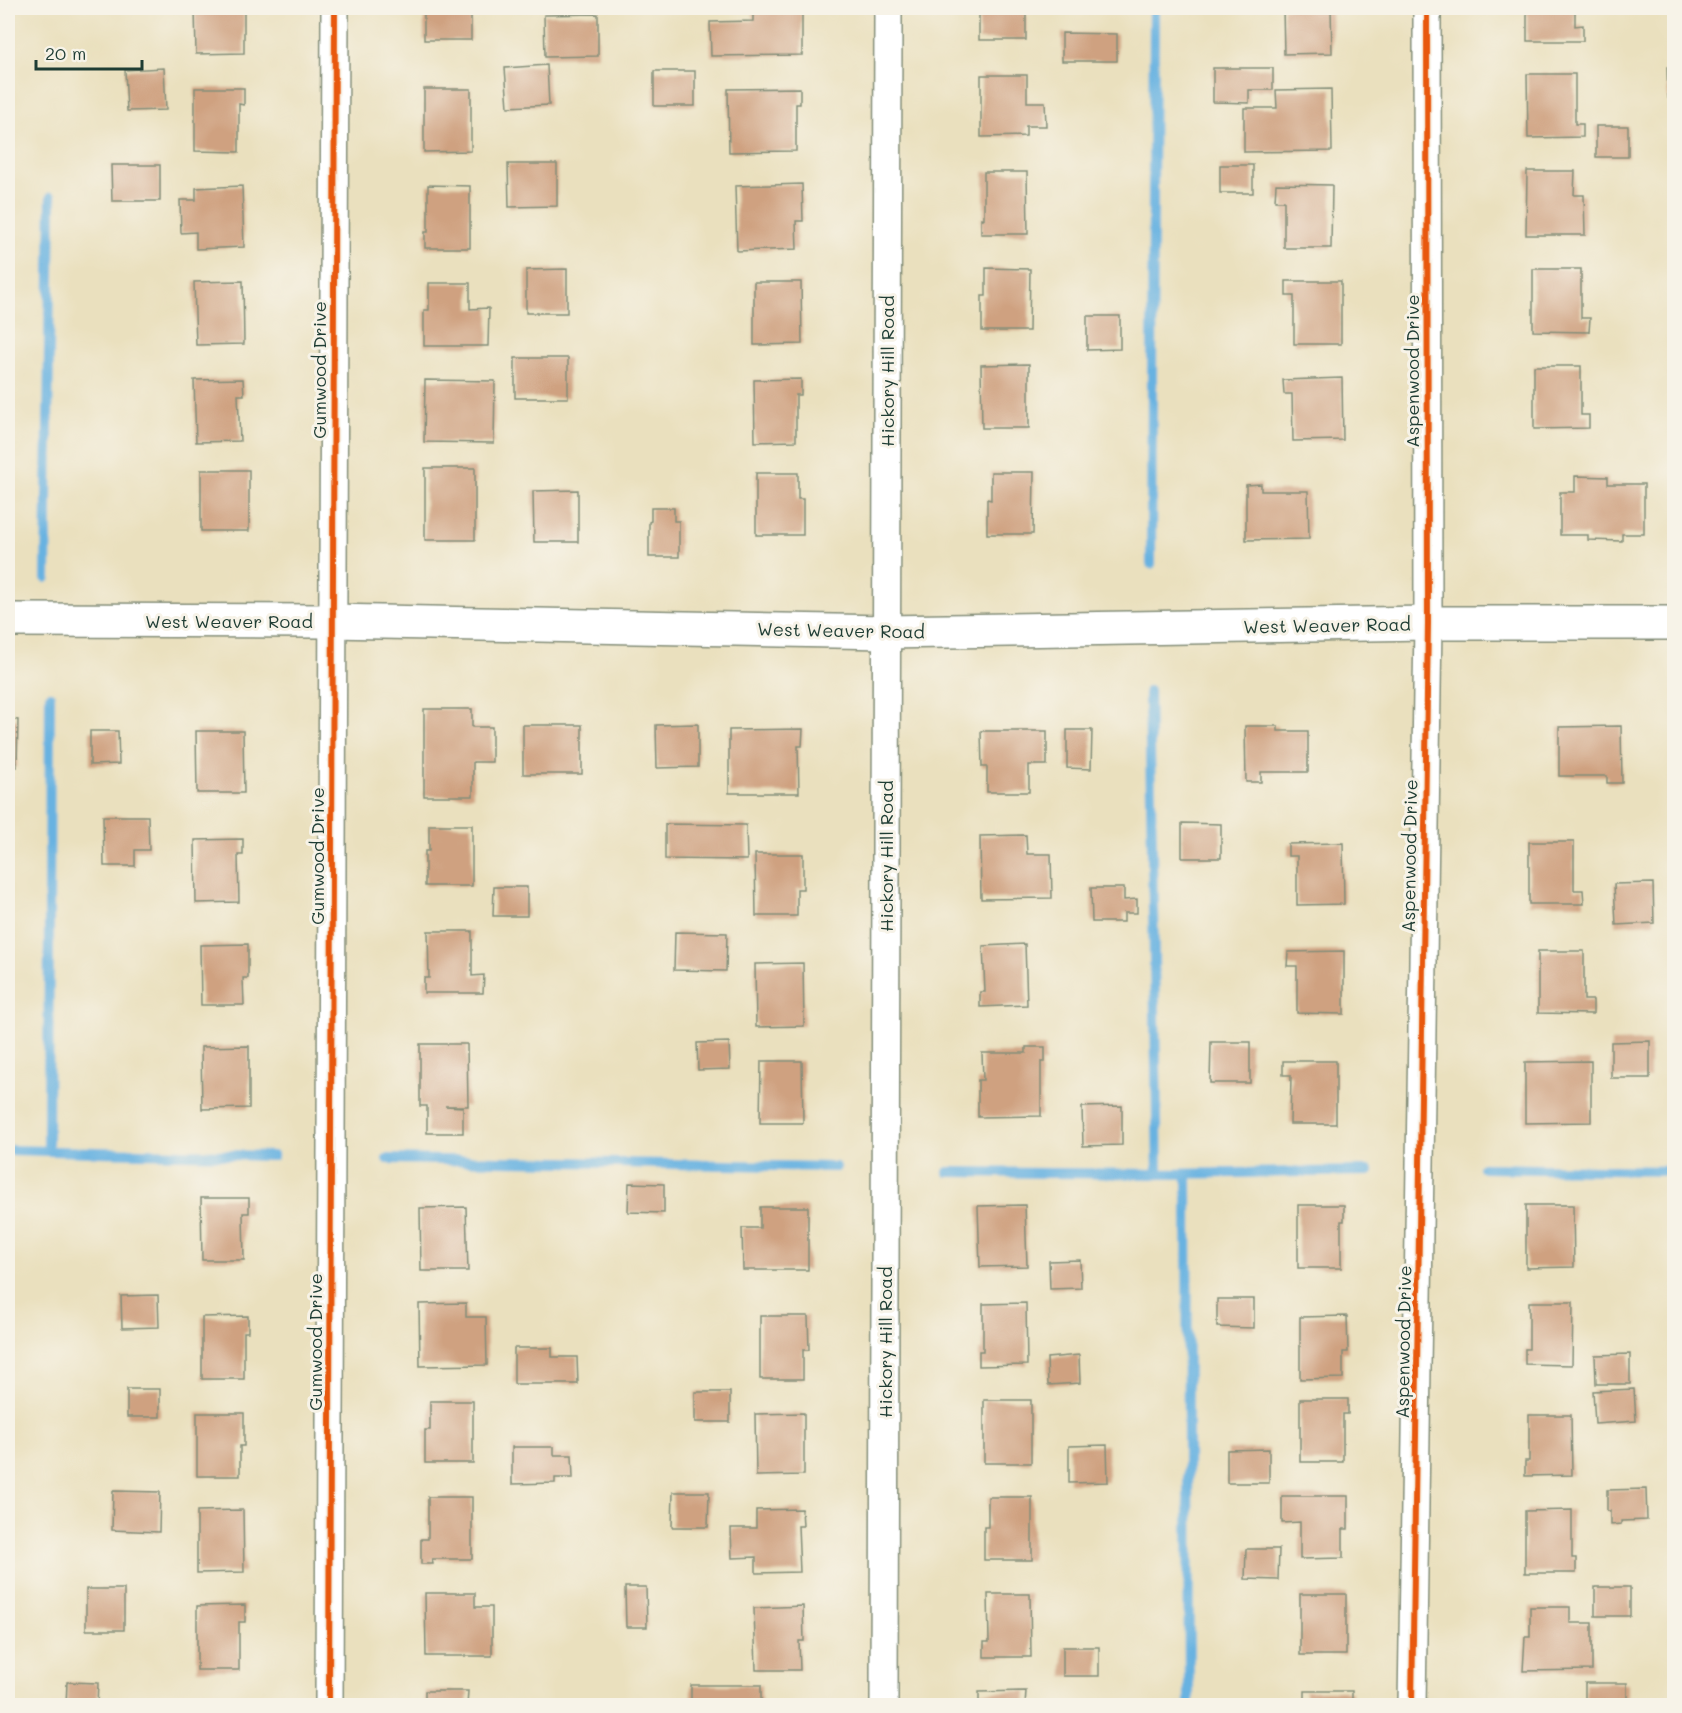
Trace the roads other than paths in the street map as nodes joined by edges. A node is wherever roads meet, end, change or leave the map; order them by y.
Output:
1 (335, 8) edge
2 (888, 8) edge
3 (1427, 8) edge
4 (8, 620) edge
5 (332, 621) junction
6 (1428, 623) junction
7 (1674, 624) edge
8 (886, 632) junction
9 (329, 1706) edge
10 (884, 1706) edge
11 (1412, 1706) edge

1 - 5 street, Gumwood Drive
2 - 8 street, Hickory Hill Road
3 - 6 street, Aspenwood Drive
4 - 5 street, West Weaver Road
5 - 8 street, West Weaver Road
5 - 9 street, Gumwood Drive
6 - 7 street, West Weaver Road
6 - 8 street, West Weaver Road
6 - 11 street, Aspenwood Drive
8 - 10 street, Hickory Hill Road

